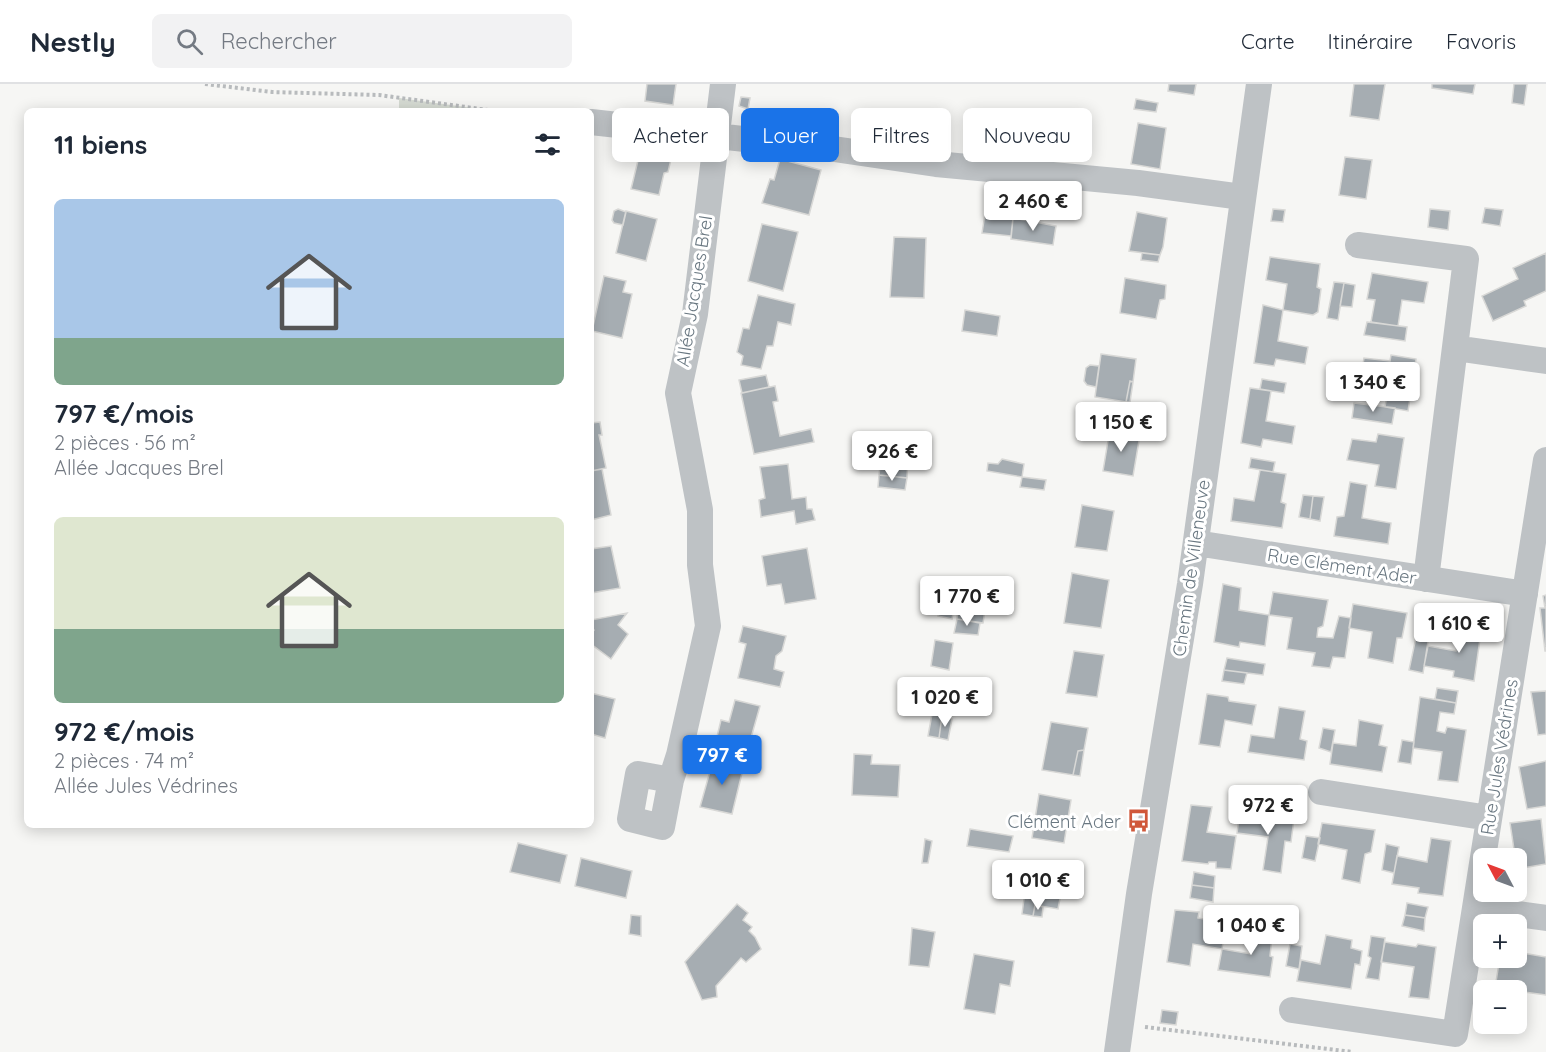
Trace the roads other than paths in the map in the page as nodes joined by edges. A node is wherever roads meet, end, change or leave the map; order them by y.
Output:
1 (723, 84) edge
2 (1258, 84) edge
3 (719, 108) edge
4 (594, 122) edge
5 (612, 124) edge
6 (729, 138) edge
7 (712, 162) edge
8 (1242, 197) junction
9 (1358, 244) dead end
10 (1455, 348) junction
11 (1546, 361) edge
12 (1546, 460) edge
13 (1196, 543) junction
14 (1426, 579) junction
15 (1525, 594) junction
16 (671, 780) dead end
17 (1321, 792) dead end
18 (1489, 818) junction
19 (1475, 908) junction
20 (1546, 918) edge
21 (1292, 1010) dead end
22 (1117, 1052) edge

1 - 3 street, Allée Jacques Brel
2 - 8 street, Chemin de Villeneuve
4 - 5 street
6 - 8 street
7 - 16 street, Allée Jacques Brel
8 - 13 street, Chemin de Villeneuve
9 - 10 street
10 - 11 street
10 - 14 street
12 - 15 street, Rue Jules Védrines
13 - 14 street, Rue Clément Ader
13 - 22 street, Chemin de Villeneuve
14 - 15 street, Rue Clément Ader
15 - 18 street, Rue Jules Védrines
17 - 18 street
18 - 19 street, Rue Jules Védrines
19 - 20 street
19 - 21 street, Rue Jules Védrines

